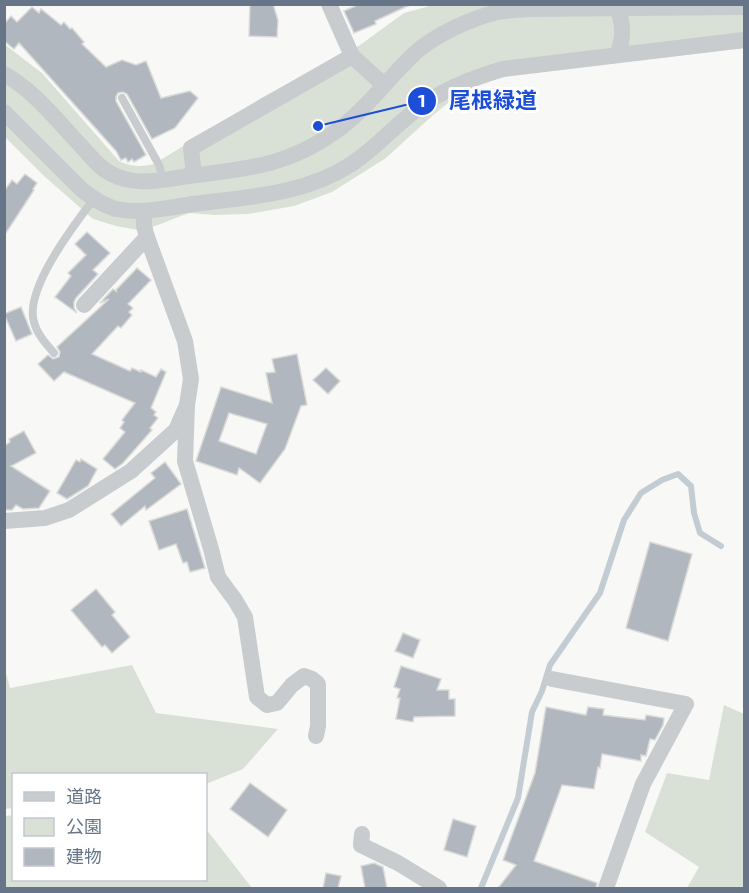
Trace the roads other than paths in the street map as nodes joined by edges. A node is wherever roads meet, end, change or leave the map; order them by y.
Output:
1 (329, 4) edge
2 (744, 7) edge
3 (497, 8) edge
4 (617, 8) junction
5 (744, 40) edge
6 (617, 55) junction
7 (352, 56) junction
8 (4, 74) edge
9 (384, 85) junction
10 (122, 98) dead end
11 (4, 112) edge
12 (194, 175) junction
13 (163, 179) junction
14 (93, 200) junction
15 (144, 211) junction
16 (147, 237) junction
17 (84, 305) dead end
18 (54, 353) dead end
19 (187, 405) junction
20 (4, 521) edge
21 (552, 679) dead end
22 (316, 736) dead end
23 (362, 834) dead end
24 (439, 888) edge
25 (606, 888) edge

1 - 7 street
2 - 4 street
3 - 4 street
3 - 9 street
4 - 6 street
5 - 6 street
6 - 15 street
7 - 9 street
7 - 12 street
8 - 13 street
9 - 12 street
10 - 13 lane
11 - 14 street
12 - 13 street
14 - 15 street
14 - 18 lane
15 - 16 street
16 - 17 street
16 - 19 street
19 - 20 street
19 - 22 street
21 - 25 street
23 - 24 street

